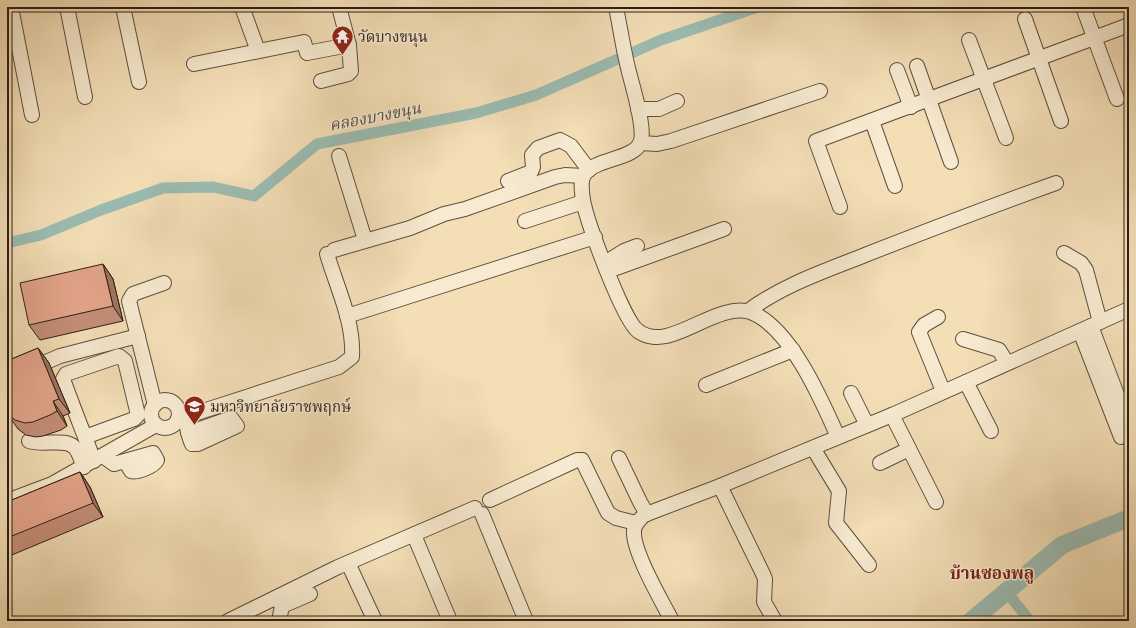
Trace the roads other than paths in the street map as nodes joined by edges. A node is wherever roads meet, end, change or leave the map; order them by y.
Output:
1 (11, 7) edge
2 (67, 7) edge
3 (123, 7) edge
4 (242, 7) edge
5 (339, 7) edge
6 (616, 7) edge
7 (1084, 7) edge
8 (1025, 19) dead end
9 (1129, 25) edge
10 (1094, 38) junction
11 (969, 40) dead end
12 (349, 45) junction
13 (258, 51) junction
14 (1039, 59) junction
15 (194, 64) dead end
16 (916, 66) dead end
17 (897, 70) dead end
18 (984, 80) junction
19 (322, 81) dead end
20 (139, 82) dead end
21 (820, 91) dead end
22 (85, 97) dead end
23 (1117, 99) dead end
24 (677, 100) dead end
25 (929, 101) junction
26 (911, 107) junction
27 (638, 109) junction
28 (32, 115) dead end
29 (872, 121) junction
30 (1061, 121) dead end
31 (1006, 138) dead end
32 (640, 143) junction
33 (339, 156) dead end
34 (951, 162) dead end
35 (586, 173) junction
36 (508, 181) dead end
37 (1056, 183) dead end
38 (895, 186) dead end
39 (583, 202) junction
40 (840, 208) dead end
41 (525, 221) dead end
42 (724, 229) dead end
43 (595, 237) junction
44 (365, 240) junction
45 (637, 246) dead end
46 (1064, 253) dead end
47 (606, 267) junction
48 (164, 283) dead end
49 (1129, 310) edge
50 (748, 312) junction
51 (347, 316) junction
52 (938, 317) dead end
53 (1090, 326) junction
54 (138, 336) junction
55 (963, 340) dead end
56 (793, 350) junction
57 (1007, 363) junction
58 (7, 379) edge
59 (966, 382) junction
60 (706, 385) dead end
61 (942, 391) junction
62 (851, 393) dead end
63 (155, 405) junction
64 (892, 415) junction
65 (182, 418) junction
66 (156, 425) junction
67 (867, 425) junction
68 (991, 431) dead end
69 (1125, 431) edge
70 (188, 433) dead end
71 (85, 437) junction
72 (838, 437) junction
73 (29, 441) dead end
74 (813, 448) junction
75 (909, 449) junction
76 (619, 458) dead end
77 (94, 461) junction
78 (125, 461) dead end
79 (880, 463) dead end
80 (720, 486) junction
81 (7, 501) edge
82 (936, 502) dead end
83 (478, 511) junction
84 (647, 514) junction
85 (636, 523) junction
86 (414, 535) junction
87 (348, 563) junction
88 (869, 565) dead end
89 (310, 594) dead end
90 (279, 602) junction
91 (228, 621) edge
92 (279, 621) edge
93 (375, 621) edge
94 (450, 621) edge
95 (526, 621) edge
96 (672, 621) edge
97 (775, 621) edge

1 - 28 street
2 - 22 street
3 - 20 street
4 - 13 street
5 - 12 street
6 - 27 street
7 - 10 street
8 - 14 street
9 - 10 street
10 - 14 street
10 - 23 street
11 - 18 street
12 - 13 street
12 - 19 street
13 - 15 street
14 - 18 street
14 - 30 street
16 - 25 street
17 - 26 street
18 - 25 street
18 - 31 street
21 - 32 street
24 - 27 street
25 - 26 street
25 - 34 street
26 - 29 street
27 - 32 street
29 - 38 street
29 - 40 street
32 - 35 street
33 - 44 street
35 - 36 street
35 - 39 street
35 - 44 street
37 - 50 street
39 - 41 street
39 - 43 street
42 - 47 street
43 - 47 street
43 - 51 street
44 - 51 street
45 - 47 street
46 - 53 street
47 - 50 street
48 - 54 street
49 - 53 street
50 - 56 street
51 - 65 street
52 - 61 street
53 - 57 street
53 - 69 street
54 - 58 street
54 - 63 street
55 - 57 street
56 - 60 street
56 - 72 street
57 - 59 street
59 - 61 street
59 - 68 street
61 - 64 street
62 - 67 street
63 - 65 street
63 - 66 street
64 - 67 street
64 - 75 street
65 - 66 street
65 - 70 street
66 - 77 street
67 - 72 street
71 - 71 street
71 - 77 street
72 - 74 street
73 - 77 street
74 - 80 street
74 - 88 street
75 - 79 street
75 - 82 street
76 - 84 street
77 - 78 street
77 - 81 street
80 - 84 street
80 - 97 street
83 - 85 street
83 - 86 street
83 - 95 street
84 - 85 street
85 - 96 street
86 - 87 street
86 - 94 street
87 - 90 street
87 - 93 street
89 - 90 street
90 - 91 street
90 - 92 street

